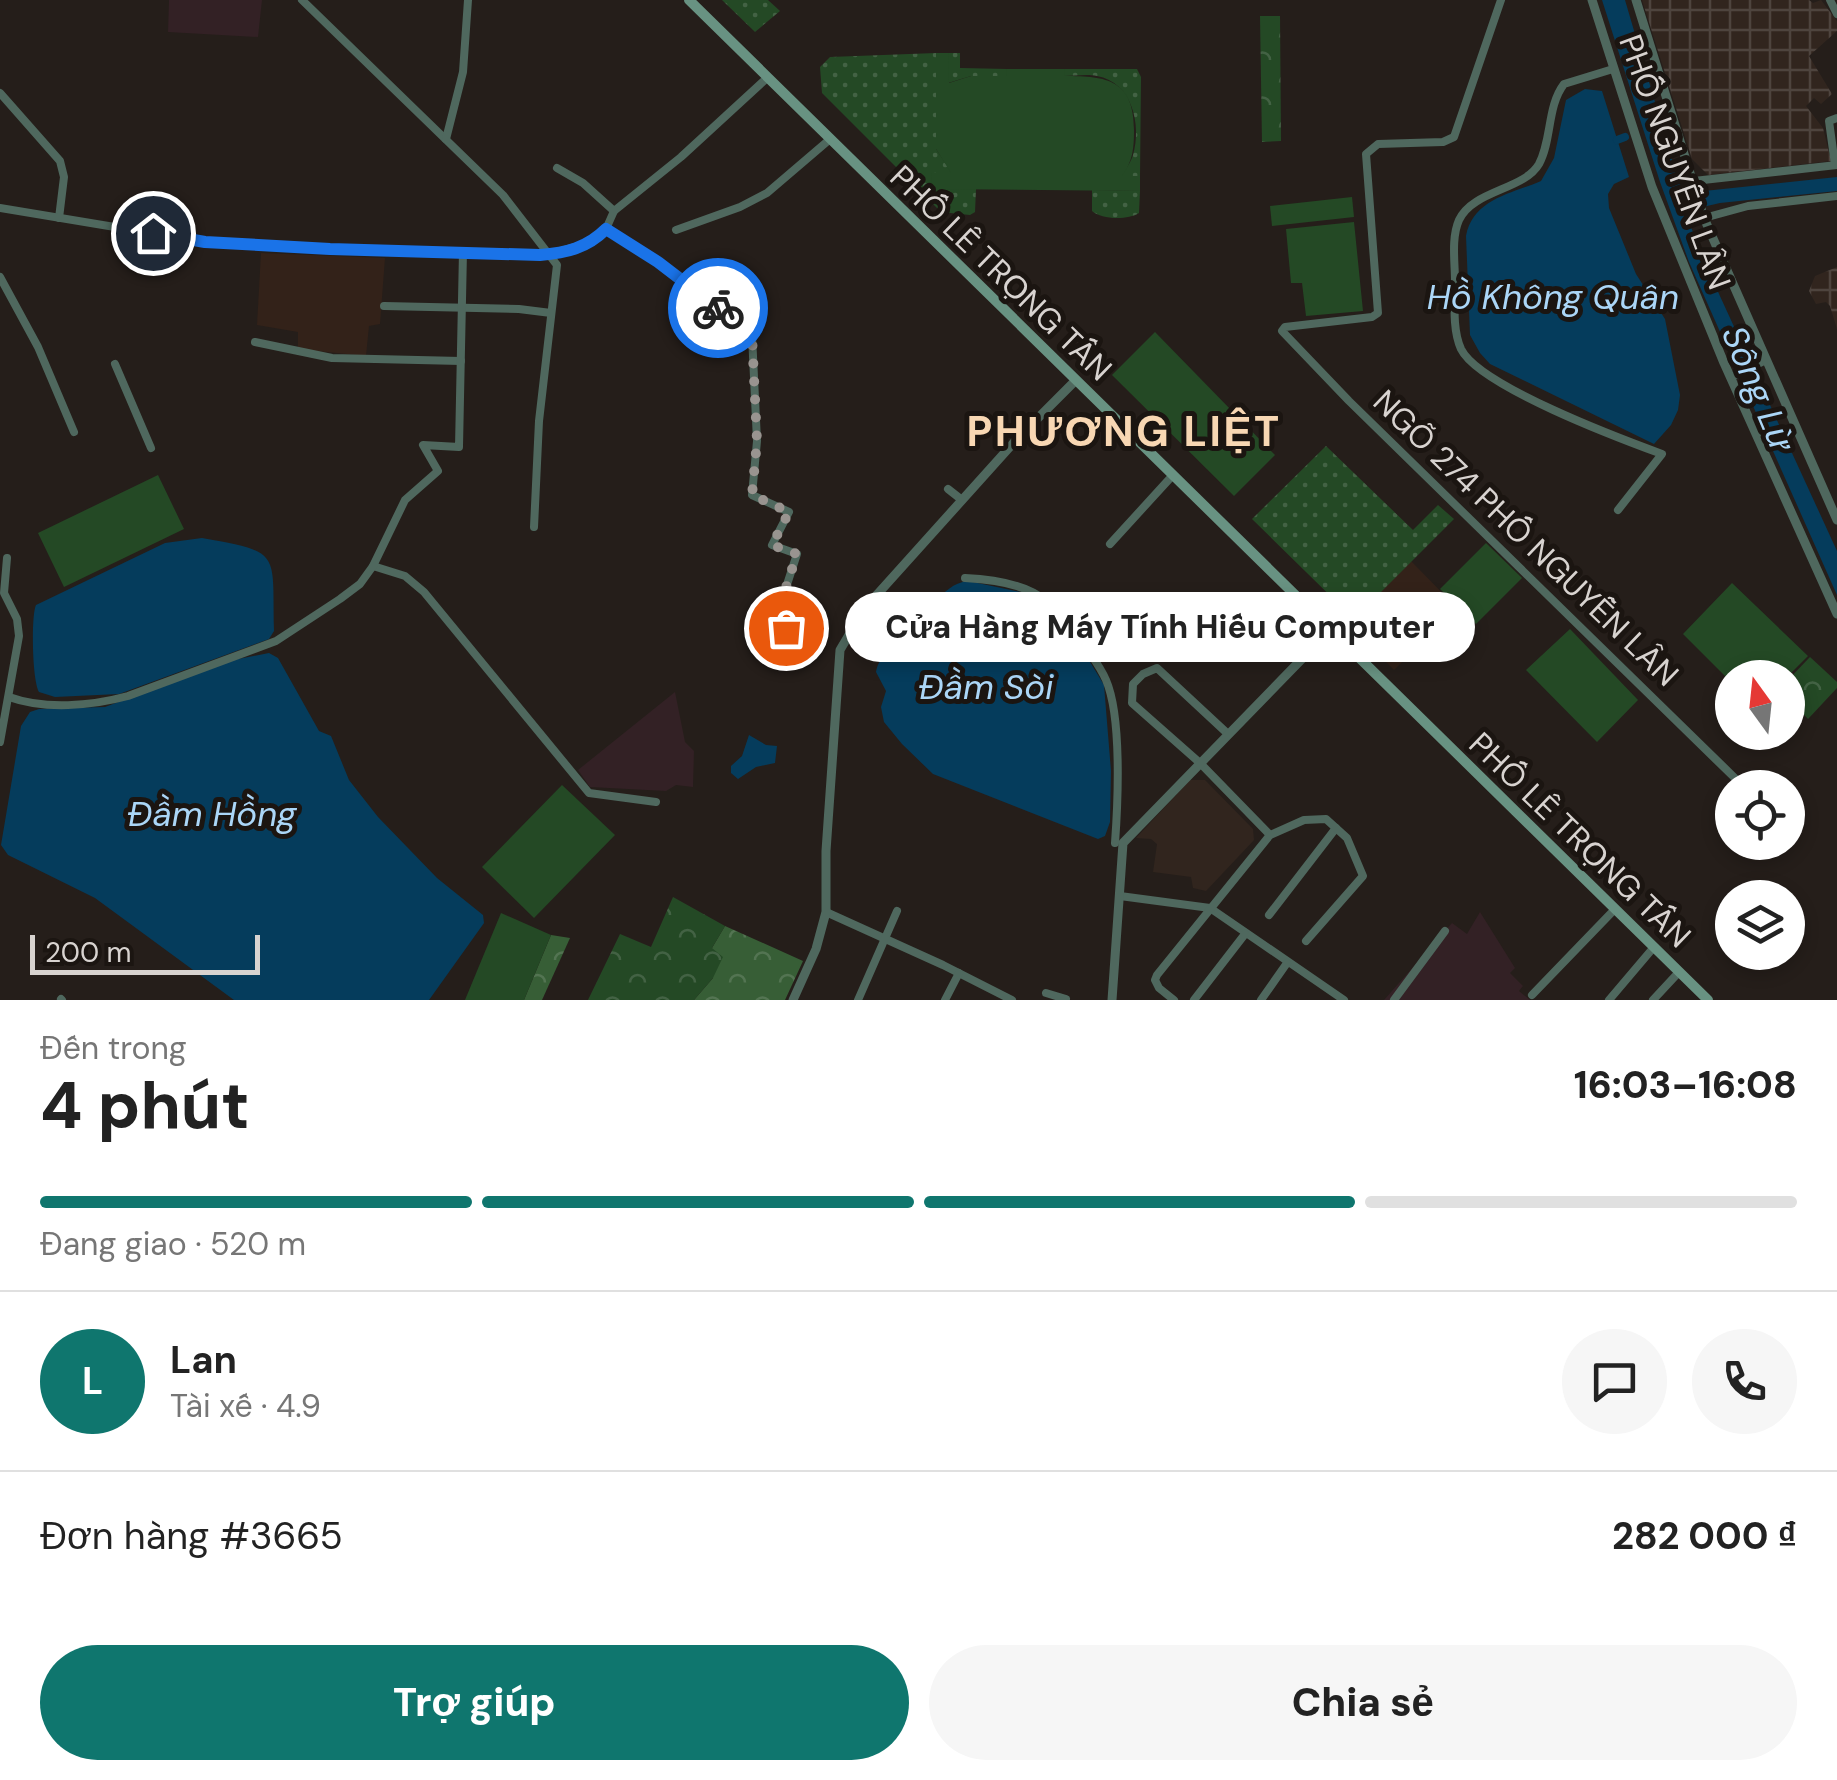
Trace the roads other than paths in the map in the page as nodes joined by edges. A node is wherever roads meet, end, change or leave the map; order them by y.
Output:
1 (302, 0) edge
2 (468, 0) edge
3 (689, 0) edge
4 (1501, 0) edge
5 (1592, 0) edge
6 (1636, 0) edge
7 (1830, 0) edge
8 (1837, 14) edge
9 (1613, 69) junction
10 (767, 78) junction
11 (0, 93) edge
12 (1837, 118) edge
13 (446, 140) junction
14 (828, 140) junction
15 (1836, 165) edge
16 (557, 168) dead end
17 (1695, 186) junction
18 (1837, 196) edge
19 (0, 208) edge
20 (614, 212) junction
21 (1702, 213) junction
22 (59, 218) junction
23 (606, 229) junction
24 (676, 230) dead end
25 (463, 251) junction
26 (550, 254) junction
27 (0, 277) edge
28 (384, 306) dead end
29 (462, 309) junction
30 (551, 314) junction
31 (255, 342) dead end
32 (461, 361) junction
33 (1763, 362) junction
34 (114, 364) dead end
35 (1734, 376) junction
36 (1076, 380) junction
37 (74, 432) dead end
38 (151, 448) dead end
39 (1173, 475) junction
40 (948, 489) dead end
41 (962, 500) junction
42 (1618, 510) dead end
43 (1837, 520) edge
44 (534, 528) dead end
45 (1110, 544) dead end
46 (7, 558) dead end
47 (373, 566) junction
48 (965, 578) dead end
49 (1837, 614) edge
50 (786, 628) dead end
51 (1330, 630) junction
52 (9, 697) junction
53 (1228, 734) junction
54 (0, 742) edge
55 (1200, 763) junction
56 (1727, 770) edge
57 (656, 802) dead end
58 (1336, 828) junction
59 (1270, 836) junction
60 (1114, 843) dead end
61 (1120, 896) junction
62 (1210, 908) junction
63 (1615, 909) junction
64 (898, 911) dead end
65 (826, 912) junction
66 (1269, 915) dead end
67 (1445, 931) dead end
68 (1245, 934) junction
69 (887, 940) junction
70 (1306, 941) dead end
71 (1654, 947) junction
72 (1287, 963) junction
73 (1679, 972) junction
74 (959, 974) junction
75 (1332, 991) junction
76 (1046, 994) dead end
77 (1532, 995) dead end
78 (1066, 999) edge
79 (793, 1000) edge
80 (858, 1000) edge
81 (945, 1000) edge
82 (1012, 1000) edge
83 (1112, 1000) edge
84 (1174, 1000) edge
85 (1194, 1000) edge
86 (1262, 1000) edge
87 (1326, 1000) edge
88 (1344, 1000) edge
89 (1394, 1000) edge
90 (1609, 1000) edge
91 (1654, 1000) edge
92 (1708, 1000) edge

1 - 13 street
2 - 13 street
3 - 10 main road, PHỐ LÊ TRỌNG TẤN
4 - 56 street, NGÕ 274 PHỐ NGUYỄN LÂN
5 - 9 street, PHỐ NGUYỄN LÂN
6 - 17 street
7 - 8 street
9 - 35 street, PHỐ NGUYỄN LÂN
9 - 42 street
10 - 14 main road, PHỐ LÊ TRỌNG TẤN
10 - 20 street
11 - 22 street
12 - 15 street
13 - 26 street
14 - 24 street
14 - 36 main road, PHỐ LÊ TRỌNG TẤN
15 - 17 street
16 - 20 street
17 - 21 street
18 - 21 street
19 - 22 street
20 - 23 street
21 - 33 street
22 - 25 street
23 - 26 street
23 - 50 street
25 - 26 street
25 - 29 street
26 - 30 street
27 - 37 street
28 - 29 street
29 - 30 street
29 - 32 street
30 - 44 street
31 - 32 street
32 - 47 street
33 - 35 street
33 - 43 street
34 - 38 street
35 - 49 street, PHỐ NGUYỄN LÂN
36 - 39 main road, PHỐ LÊ TRỌNG TẤN
36 - 41 street
39 - 45 street
39 - 51 main road, PHỐ LÊ TRỌNG TẤN
40 - 41 street
41 - 65 street
46 - 52 street
47 - 52 street
47 - 57 street
48 - 60 street
51 - 53 street
51 - 63 main road, PHỐ LÊ TRỌNG TẤN
52 - 54 street
53 - 55 street
53 - 55 street
55 - 59 street
55 - 61 street
58 - 59 street
58 - 66 street
58 - 70 street
59 - 62 street
61 - 62 street
61 - 83 street
62 - 68 street
62 - 84 street
63 - 71 main road, PHỐ LÊ TRỌNG TẤN
63 - 77 street
64 - 69 street
65 - 69 street
65 - 79 street
67 - 89 street
68 - 72 street
68 - 85 street
69 - 74 street
69 - 80 street
71 - 73 main road, PHỐ LÊ TRỌNG TẤN
71 - 90 street
72 - 75 street
72 - 86 street
73 - 91 street
73 - 92 main road, PHỐ LÊ TRỌNG TẤN
74 - 81 street
74 - 82 street
75 - 87 street
75 - 88 street
76 - 78 street

